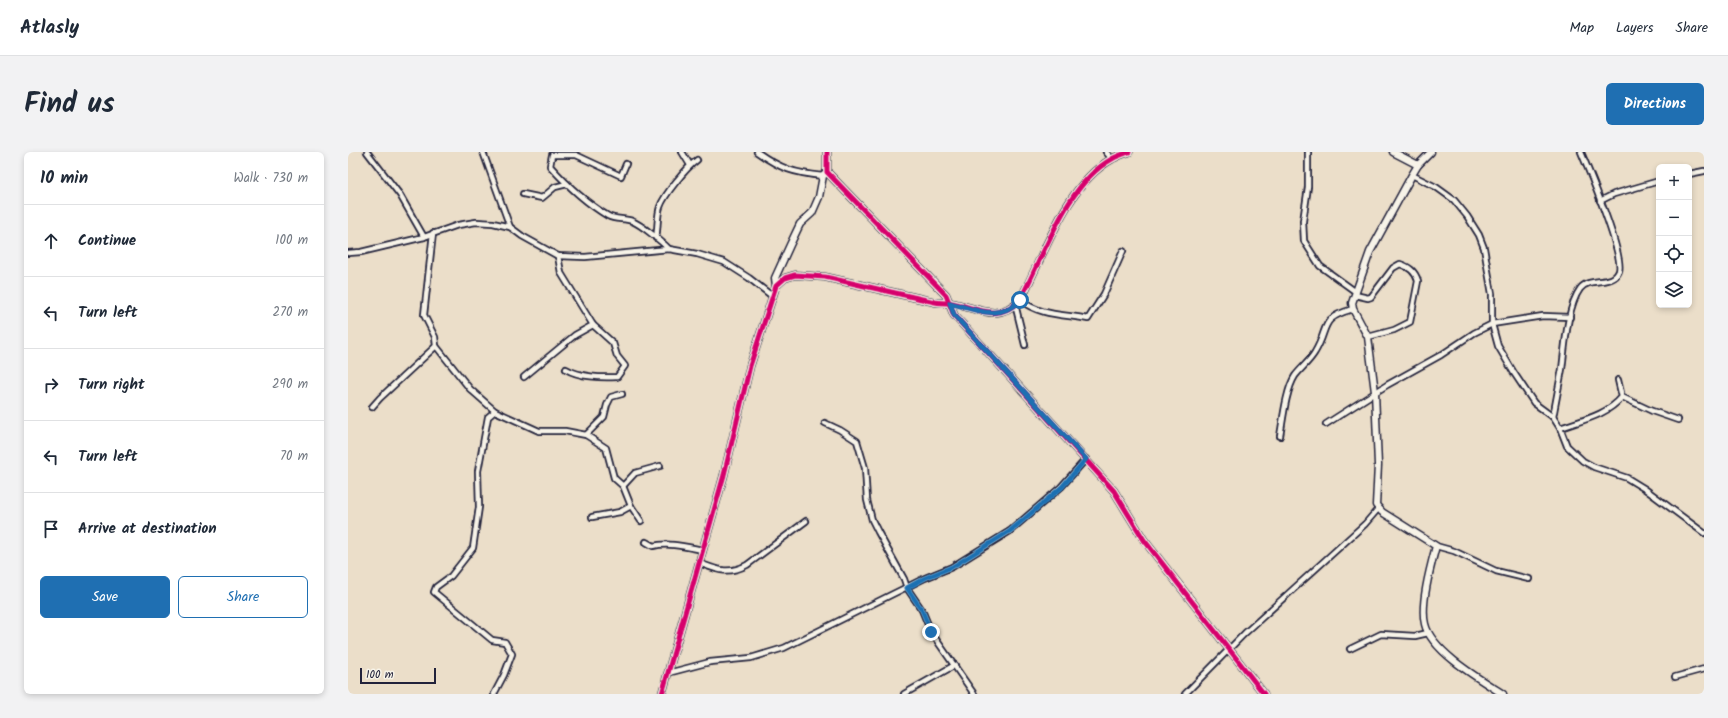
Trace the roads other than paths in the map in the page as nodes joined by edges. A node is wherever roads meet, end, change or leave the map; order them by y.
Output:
1 (367, 152) edge
2 (482, 152) edge
3 (682, 152) edge
4 (757, 152) edge
5 (827, 152) edge
6 (1106, 152) edge
7 (1129, 152) edge
8 (1308, 152) edge
9 (1393, 152) edge
10 (1431, 152) edge
11 (1581, 152) edge
12 (1112, 158) junction
13 (697, 160) dead end
14 (626, 164) dead end
15 (690, 165) junction
16 (1418, 166) junction
17 (1704, 171) edge
18 (1692, 173) edge
19 (825, 174) junction
20 (1412, 175) junction
21 (1656, 182) edge
22 (567, 184) junction
23 (522, 194) dead end
24 (1600, 201) junction
25 (510, 227) junction
26 (434, 233) junction
27 (424, 237) junction
28 (656, 238) junction
29 (669, 249) junction
30 (1123, 251) dead end
31 (348, 253) edge
32 (558, 256) junction
33 (776, 286) junction
34 (940, 290) junction
35 (1355, 294) junction
36 (772, 296) junction
37 (935, 302) junction
38 (1017, 302) junction
39 (950, 303) junction
40 (1353, 309) junction
41 (1570, 317) junction
42 (1492, 324) junction
43 (593, 325) junction
44 (1368, 337) junction
45 (1025, 345) dead end
46 (436, 346) junction
47 (566, 369) dead end
48 (524, 377) dead end
49 (1618, 380) dead end
50 (1375, 392) junction
51 (622, 394) dead end
52 (1622, 397) junction
53 (372, 407) dead end
54 (494, 411) junction
55 (1553, 417) junction
56 (1678, 420) dead end
57 (825, 423) dead end
58 (1326, 424) dead end
59 (1560, 428) junction
60 (586, 435) junction
61 (1280, 436) dead end
62 (1086, 459) junction
63 (660, 466) dead end
64 (623, 486) junction
65 (631, 506) junction
66 (1378, 509) junction
67 (592, 517) dead end
68 (640, 521) dead end
69 (806, 522) dead end
70 (1704, 533) edge
71 (646, 542) dead end
72 (1436, 546) junction
73 (702, 550) junction
74 (699, 563) junction
75 (1529, 579) dead end
76 (907, 588) junction
77 (1428, 633) junction
78 (1229, 649) junction
79 (1350, 649) dead end
80 (955, 665) junction
81 (1704, 669) edge
82 (668, 672) junction
83 (1675, 678) dead end
84 (494, 694) edge
85 (662, 694) edge
86 (904, 694) edge
87 (974, 694) edge
88 (1185, 694) edge
89 (1264, 694) edge
90 (1503, 694) edge

1 - 27 street
2 - 25 street
3 - 15 street
4 - 19 street
5 - 19 street
6 - 12 street
7 - 12 street
8 - 35 street
9 - 16 street
10 - 16 street
11 - 24 street
12 - 38 street
13 - 15 street
14 - 22 street
15 - 28 street
16 - 20 street
17 - 18 street
19 - 33 street
19 - 34 street
20 - 35 street
20 - 42 street
21 - 24 street
22 - 23 street
22 - 28 street
24 - 41 street
25 - 26 street
25 - 32 street
26 - 27 street
26 - 46 street
27 - 31 street
28 - 29 street
29 - 32 street
29 - 36 street
30 - 38 street
32 - 43 street
33 - 36 street
33 - 37 street
34 - 37 street
34 - 39 street
35 - 40 street
35 - 44 street
36 - 73 street
37 - 39 street
38 - 39 street
38 - 45 street
39 - 62 street
40 - 44 street
40 - 61 street
41 - 42 street
41 - 55 street
42 - 50 street
42 - 55 street
43 - 47 street
43 - 48 street
44 - 50 street
46 - 53 street
46 - 54 street
49 - 52 street
50 - 58 street
50 - 66 street
51 - 60 street
52 - 56 street
52 - 59 street
54 - 60 street
54 - 84 street
55 - 59 street
57 - 76 street
59 - 70 street
60 - 64 street
62 - 76 street
62 - 78 street
63 - 64 street
64 - 65 street
65 - 67 street
65 - 68 street
66 - 72 street
66 - 78 street
69 - 74 street
71 - 73 street
72 - 75 street
72 - 77 street
73 - 74 street
74 - 82 street
76 - 80 street
76 - 82 street
77 - 79 street
77 - 90 street
78 - 88 street
78 - 89 street
80 - 86 street
80 - 87 street
81 - 83 street
82 - 85 street

